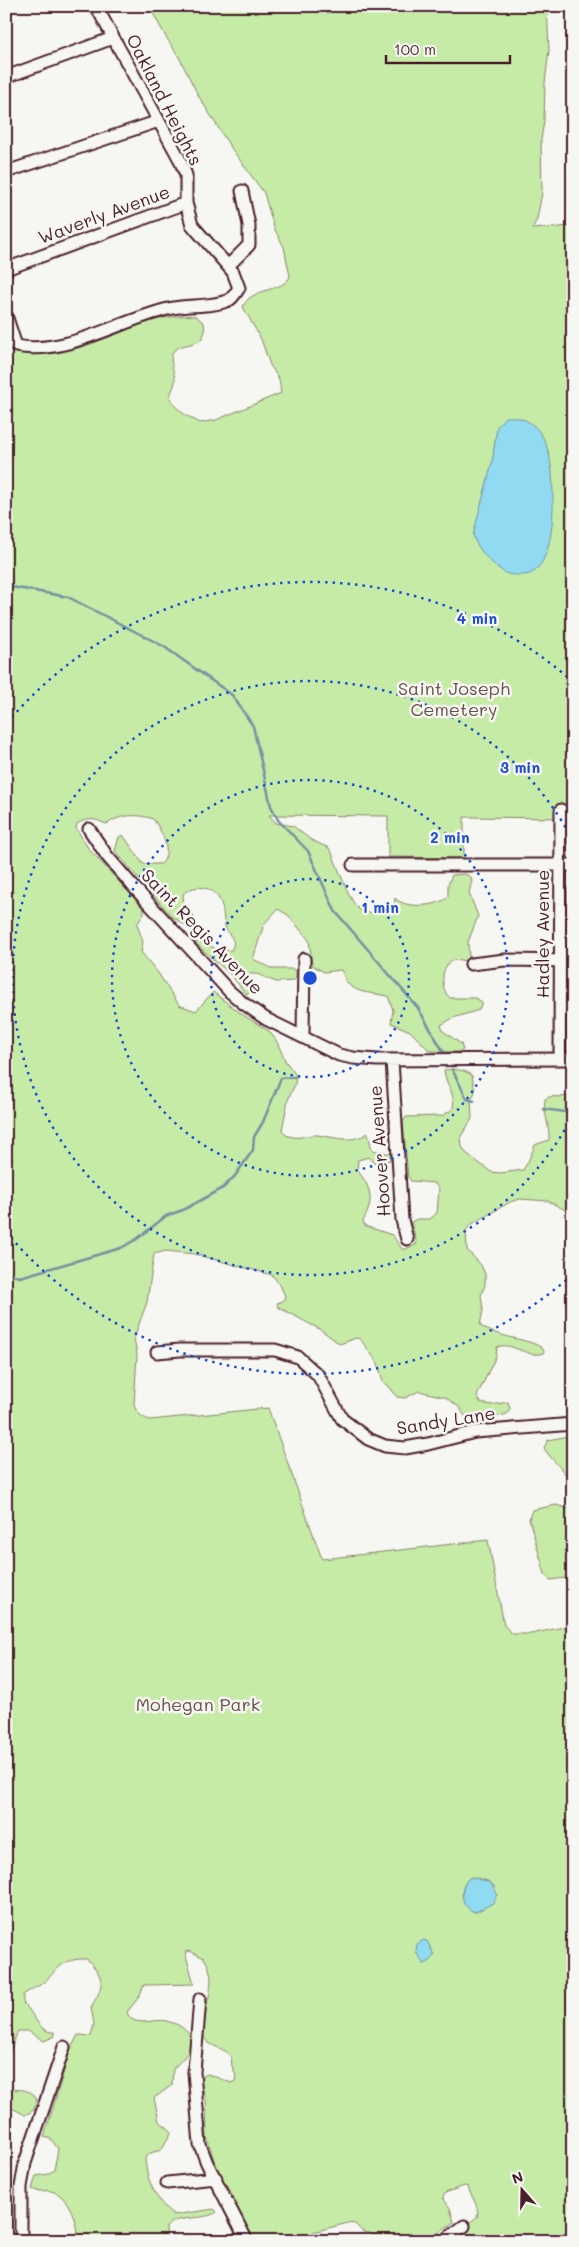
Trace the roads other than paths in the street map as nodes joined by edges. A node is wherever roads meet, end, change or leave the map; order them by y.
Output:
1 (96, 6) edge
2 (113, 38) junction
3 (6, 76) edge
4 (159, 121) junction
5 (6, 172) edge
6 (242, 191) dead end
7 (186, 203) junction
8 (228, 266) junction
9 (6, 269) edge
10 (6, 315) edge
11 (561, 810) dead end
12 (90, 829) dead end
13 (353, 865) dead end
14 (560, 865) junction
15 (573, 865) edge
16 (304, 959) dead end
17 (560, 961) junction
18 (573, 961) edge
19 (471, 964) dead end
20 (303, 1037) junction
21 (560, 1059) junction
22 (573, 1059) edge
23 (392, 1060) junction
24 (407, 1239) dead end
25 (157, 1352) dead end
26 (573, 1424) edge
27 (200, 1999) dead end
28 (64, 2047) dead end
29 (216, 2178) junction
30 (167, 2183) dead end
31 (464, 2226) dead end
32 (21, 2241) edge
33 (247, 2241) edge
34 (444, 2241) edge

1 - 2 street, Oakland Heights
2 - 3 street
2 - 4 street, Oakland Heights
4 - 5 street
4 - 7 street, Oakland Heights
6 - 8 street
7 - 8 street, Oakland Heights
7 - 9 street, Waverly Avenue
8 - 10 street, Oakland Heights
11 - 14 street, Hadley Avenue
12 - 20 street, Saint Regis Avenue
13 - 14 street
14 - 15 street
14 - 17 street, Hadley Avenue
16 - 20 street
17 - 18 street
17 - 19 street
17 - 21 street, Hadley Avenue
20 - 23 street, Saint Regis Avenue
21 - 22 street, Saint Regis Avenue
21 - 23 street, Saint Regis Avenue
23 - 24 street, Hoover Avenue
25 - 26 street, Sandy Lane
27 - 29 street
28 - 32 street
29 - 30 street
29 - 33 street
31 - 34 street

